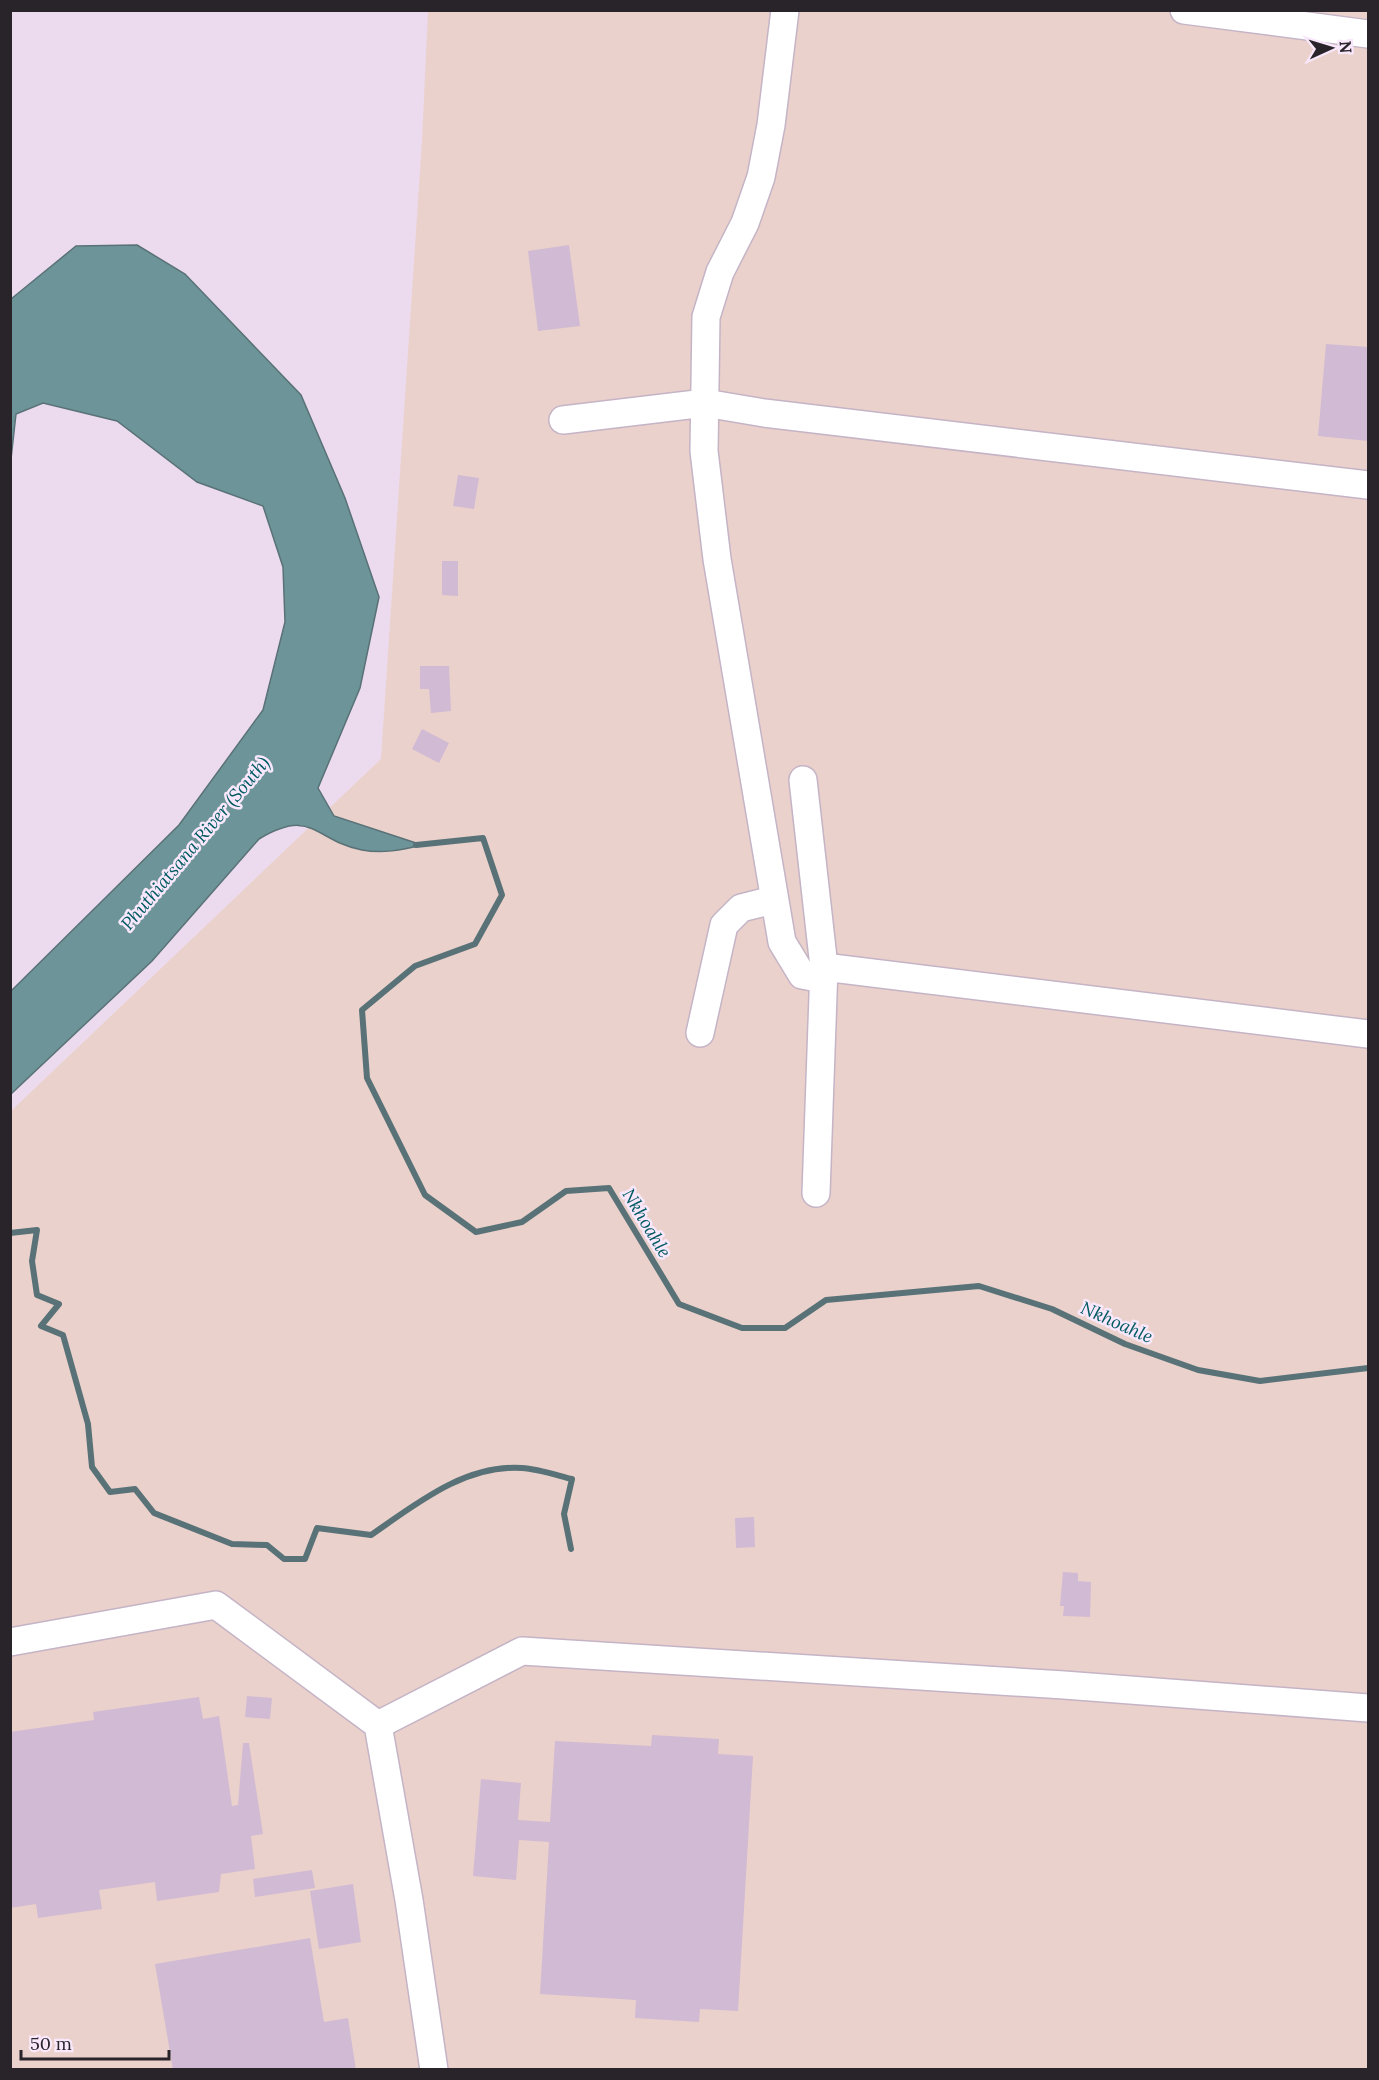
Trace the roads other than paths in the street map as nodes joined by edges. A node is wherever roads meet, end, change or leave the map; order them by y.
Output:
1 (785, 10) edge
2 (1184, 10) edge
3 (1368, 34) edge
4 (705, 403) junction
5 (563, 420) dead end
6 (1368, 485) edge
7 (803, 780) dead end
8 (773, 900) junction
9 (823, 973) junction
10 (700, 1033) dead end
11 (1368, 1034) edge
12 (816, 1193) dead end
13 (10, 1642) edge
14 (1368, 1708) edge
15 (378, 1725) junction
16 (434, 2070) edge

1 - 4 street
2 - 3 street
4 - 5 street
4 - 6 street
4 - 8 street
7 - 9 street
8 - 9 street
8 - 10 street
9 - 11 street
9 - 12 street
13 - 15 street
14 - 15 street
15 - 16 street

